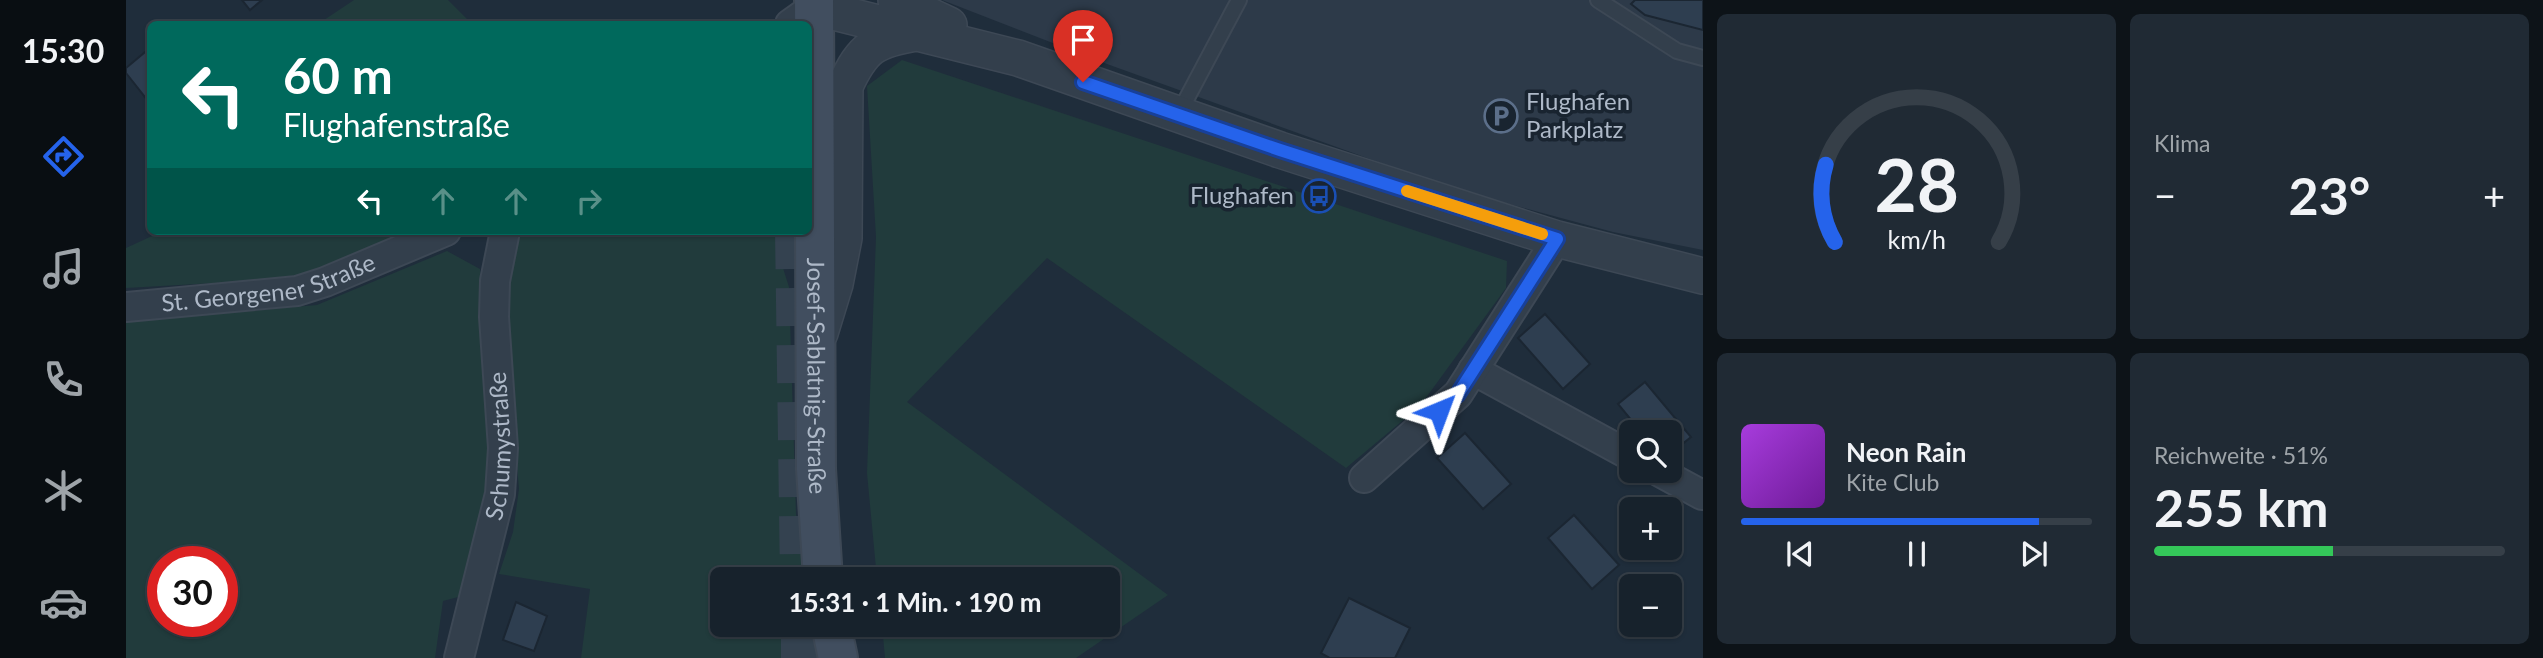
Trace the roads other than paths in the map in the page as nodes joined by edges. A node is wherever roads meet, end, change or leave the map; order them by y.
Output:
1 (896, 0) edge
2 (1240, 0) edge
3 (1598, 0) edge
4 (810, 8) edge
5 (916, 33) junction
6 (1018, 58) junction
7 (1703, 58) edge
8 (1178, 115) junction
9 (812, 121) edge
10 (437, 235) edge
11 (504, 235) edge
12 (1557, 239) junction
13 (1703, 276) edge
14 (126, 307) edge
15 (816, 346) junction
16 (1474, 370) junction
17 (1619, 449) edge
18 (1364, 478) dead end
19 (1680, 483) edge
20 (1703, 493) edge
21 (822, 567) edge
22 (834, 637) edge
23 (459, 658) edge
24 (838, 658) edge

1 - 6 street
2 - 8 lane
3 - 7 lane
4 - 5 street
5 - 6 street
5 - 15 street
6 - 8 street
8 - 12 street
9 - 15 main road, Josef-Sablatnig-Straße
10 - 14 street, St. Georgener Straße
11 - 23 street, Schumystraße
12 - 13 street
12 - 16 street
15 - 21 main road, Josef-Sablatnig-Straße
16 - 17 street
16 - 18 street
19 - 20 street
22 - 24 main road

